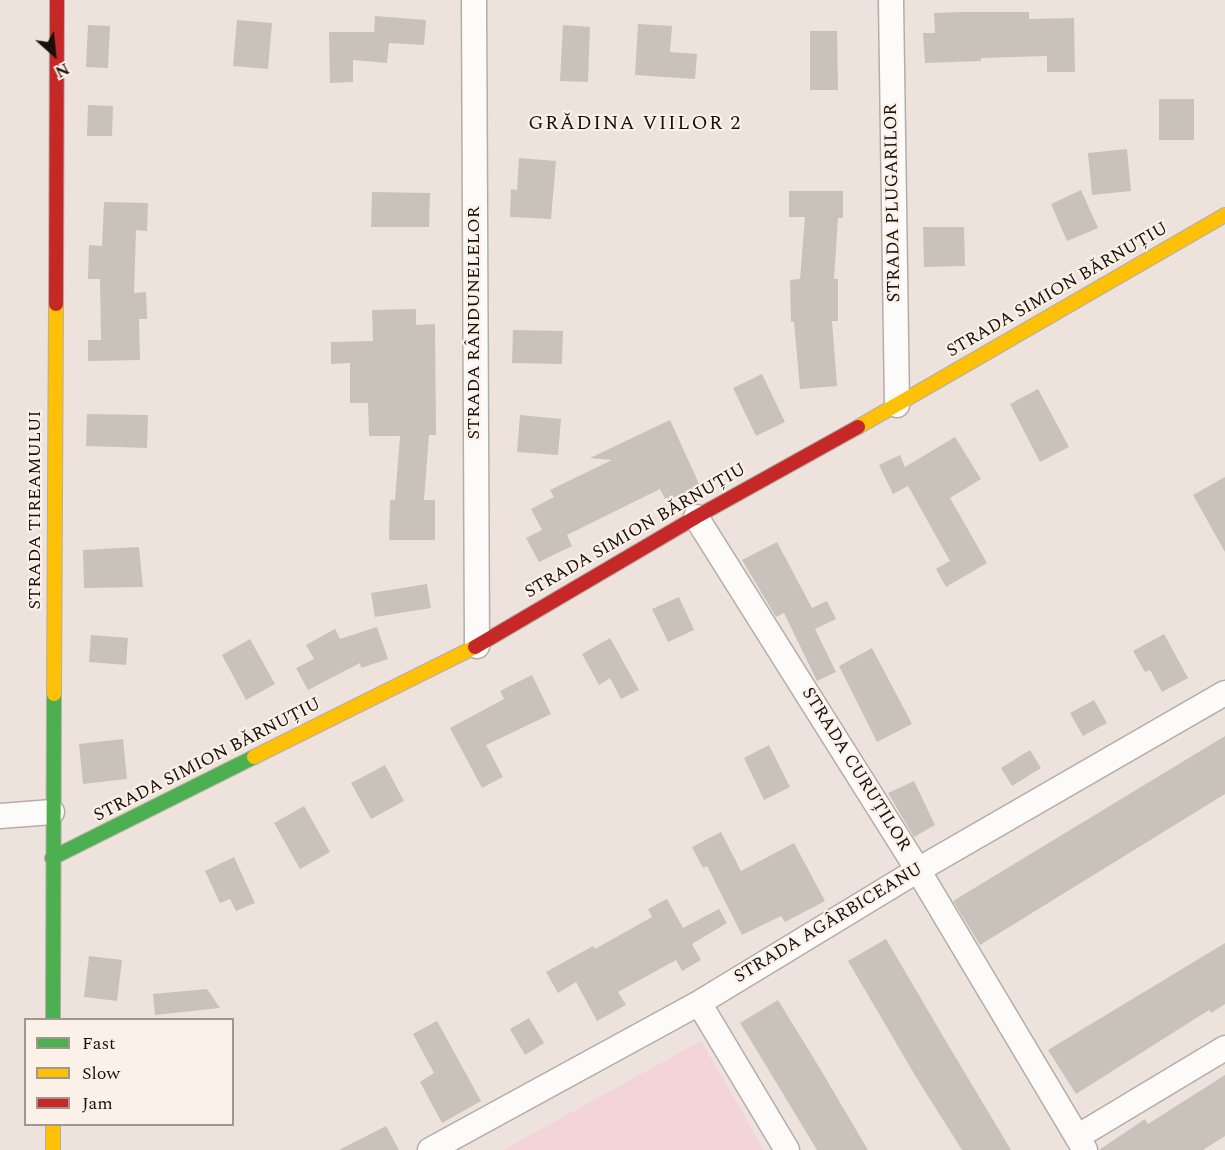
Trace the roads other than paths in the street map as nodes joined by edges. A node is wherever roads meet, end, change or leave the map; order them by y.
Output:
1 (57, 0) edge
2 (474, 0) edge
3 (891, 0) edge
4 (1225, 215) edge
5 (897, 405) junction
6 (696, 517) junction
7 (477, 646) junction
8 (1225, 693) edge
9 (52, 812) junction
10 (0, 816) edge
11 (52, 858) junction
12 (918, 870) junction
13 (699, 1003) junction
14 (52, 1018) edge
15 (1225, 1048) edge
16 (53, 1126) edge
17 (1081, 1144) edge
18 (53, 1150) edge
19 (430, 1150) edge
20 (787, 1150) edge

1 - 9 street, STRADA TIREAMULUI
2 - 7 street, STRADA RÂNDUNELELOR
3 - 5 street, STRADA PLUGARILOR
4 - 5 street, STRADA SIMION BĂRNUȚIU
5 - 6 street, STRADA SIMION BĂRNUȚIU
6 - 7 street, STRADA SIMION BĂRNUȚIU
6 - 12 street, STRADA CURUȚILOR
7 - 11 street, STRADA SIMION BĂRNUȚIU
8 - 12 street, STRADA AGÂRBICEANU
9 - 10 street
9 - 11 street, STRADA TIREAMULUI
11 - 14 street, STRADA TIREAMULUI
12 - 13 street, STRADA AGÂRBICEANU
12 - 17 street, STRADA CURUȚILOR
13 - 19 street, STRADA AGÂRBICEANU
13 - 20 street
15 - 17 street
16 - 18 street

